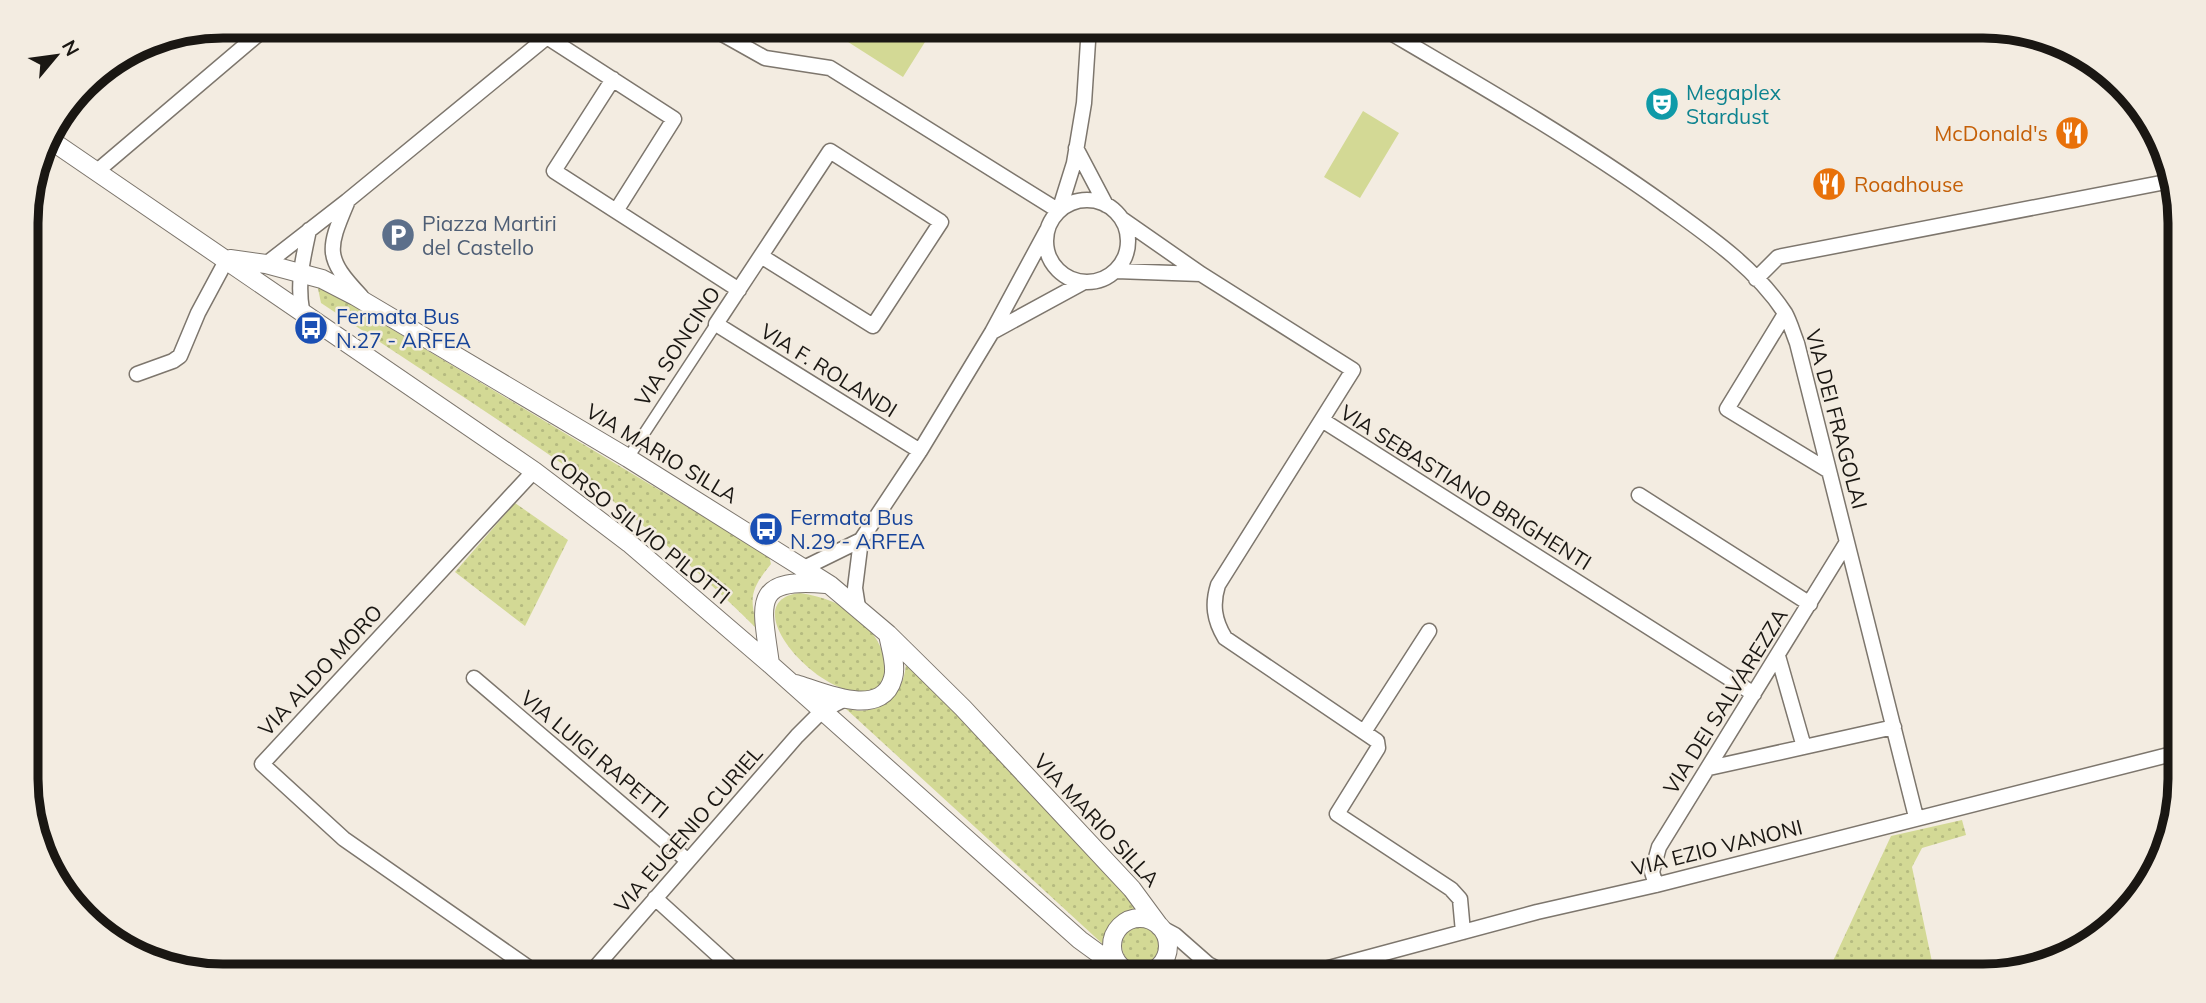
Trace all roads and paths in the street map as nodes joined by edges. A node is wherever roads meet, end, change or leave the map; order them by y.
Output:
1 (254, 38) edge
2 (543, 38) edge
3 (558, 38) edge
4 (729, 38) edge
5 (1088, 38) edge
6 (1400, 38) edge
7 (613, 79) junction
8 (57, 145) edge
9 (1076, 148) junction
10 (53, 153) edge
11 (96, 172) junction
12 (2162, 183) edge
13 (347, 201) junction
14 (1106, 205) junction
15 (616, 211) junction
16 (1059, 211) junction
17 (1122, 219) junction
18 (309, 230) junction
19 (1047, 230) junction
20 (761, 256) junction
21 (226, 259) junction
22 (266, 264) junction
23 (1116, 271) junction
24 (299, 273) junction
25 (1201, 274) junction
26 (1756, 279) junction
27 (1084, 282) junction
28 (739, 290) junction
29 (366, 303) junction
30 (302, 310) junction
31 (1785, 314) junction
32 (716, 324) junction
33 (992, 332) junction
34 (137, 374) dead end
35 (1322, 420) junction
36 (919, 451) junction
37 (628, 458) junction
38 (534, 471) junction
39 (1829, 471) junction
40 (1639, 495) dead end
41 (861, 540) junction
42 (1847, 542) junction
43 (804, 568) junction
44 (830, 584) junction
45 (1810, 604) junction
46 (858, 607) junction
47 (1429, 631) dead end
48 (888, 634) junction
49 (1778, 656) junction
50 (770, 664) junction
51 (474, 678) dead end
52 (789, 682) junction
53 (1754, 694) junction
54 (845, 699) junction
55 (822, 711) junction
56 (1894, 727) junction
57 (1364, 732) junction
58 (1804, 747) junction
59 (2168, 755) edge
60 (1709, 768) junction
61 (1916, 817) junction
62 (688, 861) junction
63 (1656, 885) junction
64 (655, 898) junction
65 (1160, 927) junction
66 (1463, 932) junction
67 (1167, 955) junction
68 (523, 964) edge
69 (598, 964) edge
70 (728, 964) edge
71 (1112, 964) edge
72 (1118, 964) edge
73 (1160, 964) edge
74 (1168, 964) edge
75 (1208, 964) edge
76 (1344, 964) edge

1 - 11 street
2 - 13 street
3 - 7 street
4 - 16 street
5 - 9 street
6 - 26 street, VIA DEI FRAGOLAI
7 - 15 street
7 - 15 street
8 - 11 street, CORSO SILVIO PILOTTI
9 - 14 street
9 - 16 street
10 - 11 street, CORSO SILVIO PILOTTI
11 - 21 street, CORSO SILVIO PILOTTI
12 - 26 street
13 - 18 street
13 - 29 street
14 - 16 street
14 - 17 street
15 - 28 street
16 - 19 street
17 - 23 street
17 - 25 street, VIA SEBASTIANO BRIGHENTI
18 - 22 street
18 - 24 street
19 - 27 street
19 - 33 street
20 - 20 street, VIA SONCINO
20 - 28 street, VIA SONCINO
21 - 22 street, VIA MARIO SILLA
21 - 30 street, CORSO SILVIO PILOTTI
21 - 34 street
22 - 24 street, VIA MARIO SILLA
23 - 25 street
23 - 27 street
24 - 29 street, VIA MARIO SILLA
24 - 30 street
25 - 35 street, VIA SEBASTIANO BRIGHENTI
26 - 31 street, VIA DEI FRAGOLAI
27 - 33 street
28 - 32 street, VIA SONCINO
29 - 37 street, VIA MARIO SILLA
30 - 38 street, CORSO SILVIO PILOTTI
31 - 39 street, VIA DEI FRAGOLAI
31 - 39 street
32 - 36 street, VIA F. ROLANDI
32 - 37 street, VIA SONCINO
33 - 36 street
35 - 53 street, VIA SEBASTIANO BRIGHENTI
35 - 57 street
36 - 41 street
37 - 43 street, VIA MARIO SILLA
38 - 50 street, CORSO SILVIO PILOTTI
38 - 68 street, VIA ALDO MORO
39 - 42 street, VIA DEI FRAGOLAI
40 - 45 street
41 - 43 street
41 - 46 street
42 - 45 street, VIA DEI SALVAREZZA
42 - 56 street, VIA DEI FRAGOLAI
43 - 44 street, VIA MARIO SILLA
44 - 46 street, VIA MARIO SILLA
44 - 50 street
45 - 49 street, VIA DEI SALVAREZZA
46 - 48 street, VIA MARIO SILLA
47 - 57 street
48 - 54 street
48 - 65 street, VIA MARIO SILLA
49 - 53 street, VIA DEI SALVAREZZA
49 - 58 street
50 - 52 street, CORSO SILVIO PILOTTI
51 - 62 street, VIA LUIGI RAPETTI
52 - 54 street
52 - 55 street, CORSO SILVIO PILOTTI
53 - 60 street, VIA DEI SALVAREZZA
54 - 55 street
55 - 62 street, VIA EUGENIO CURIEL
55 - 71 street, CORSO SILVIO PILOTTI
56 - 58 street
56 - 61 street, VIA DEI FRAGOLAI
57 - 66 street
58 - 60 street
59 - 61 street, VIA EZIO VANONI
60 - 63 street, VIA DEI SALVAREZZA
61 - 63 street, VIA EZIO VANONI
62 - 64 street, VIA EUGENIO CURIEL
63 - 66 street, VIA EZIO VANONI
64 - 69 street, VIA EUGENIO CURIEL
64 - 70 street
65 - 67 street
65 - 72 street
65 - 75 street
66 - 76 street, VIA EZIO VANONI
67 - 73 street, CORSO SILVIO PILOTTI
67 - 74 street

